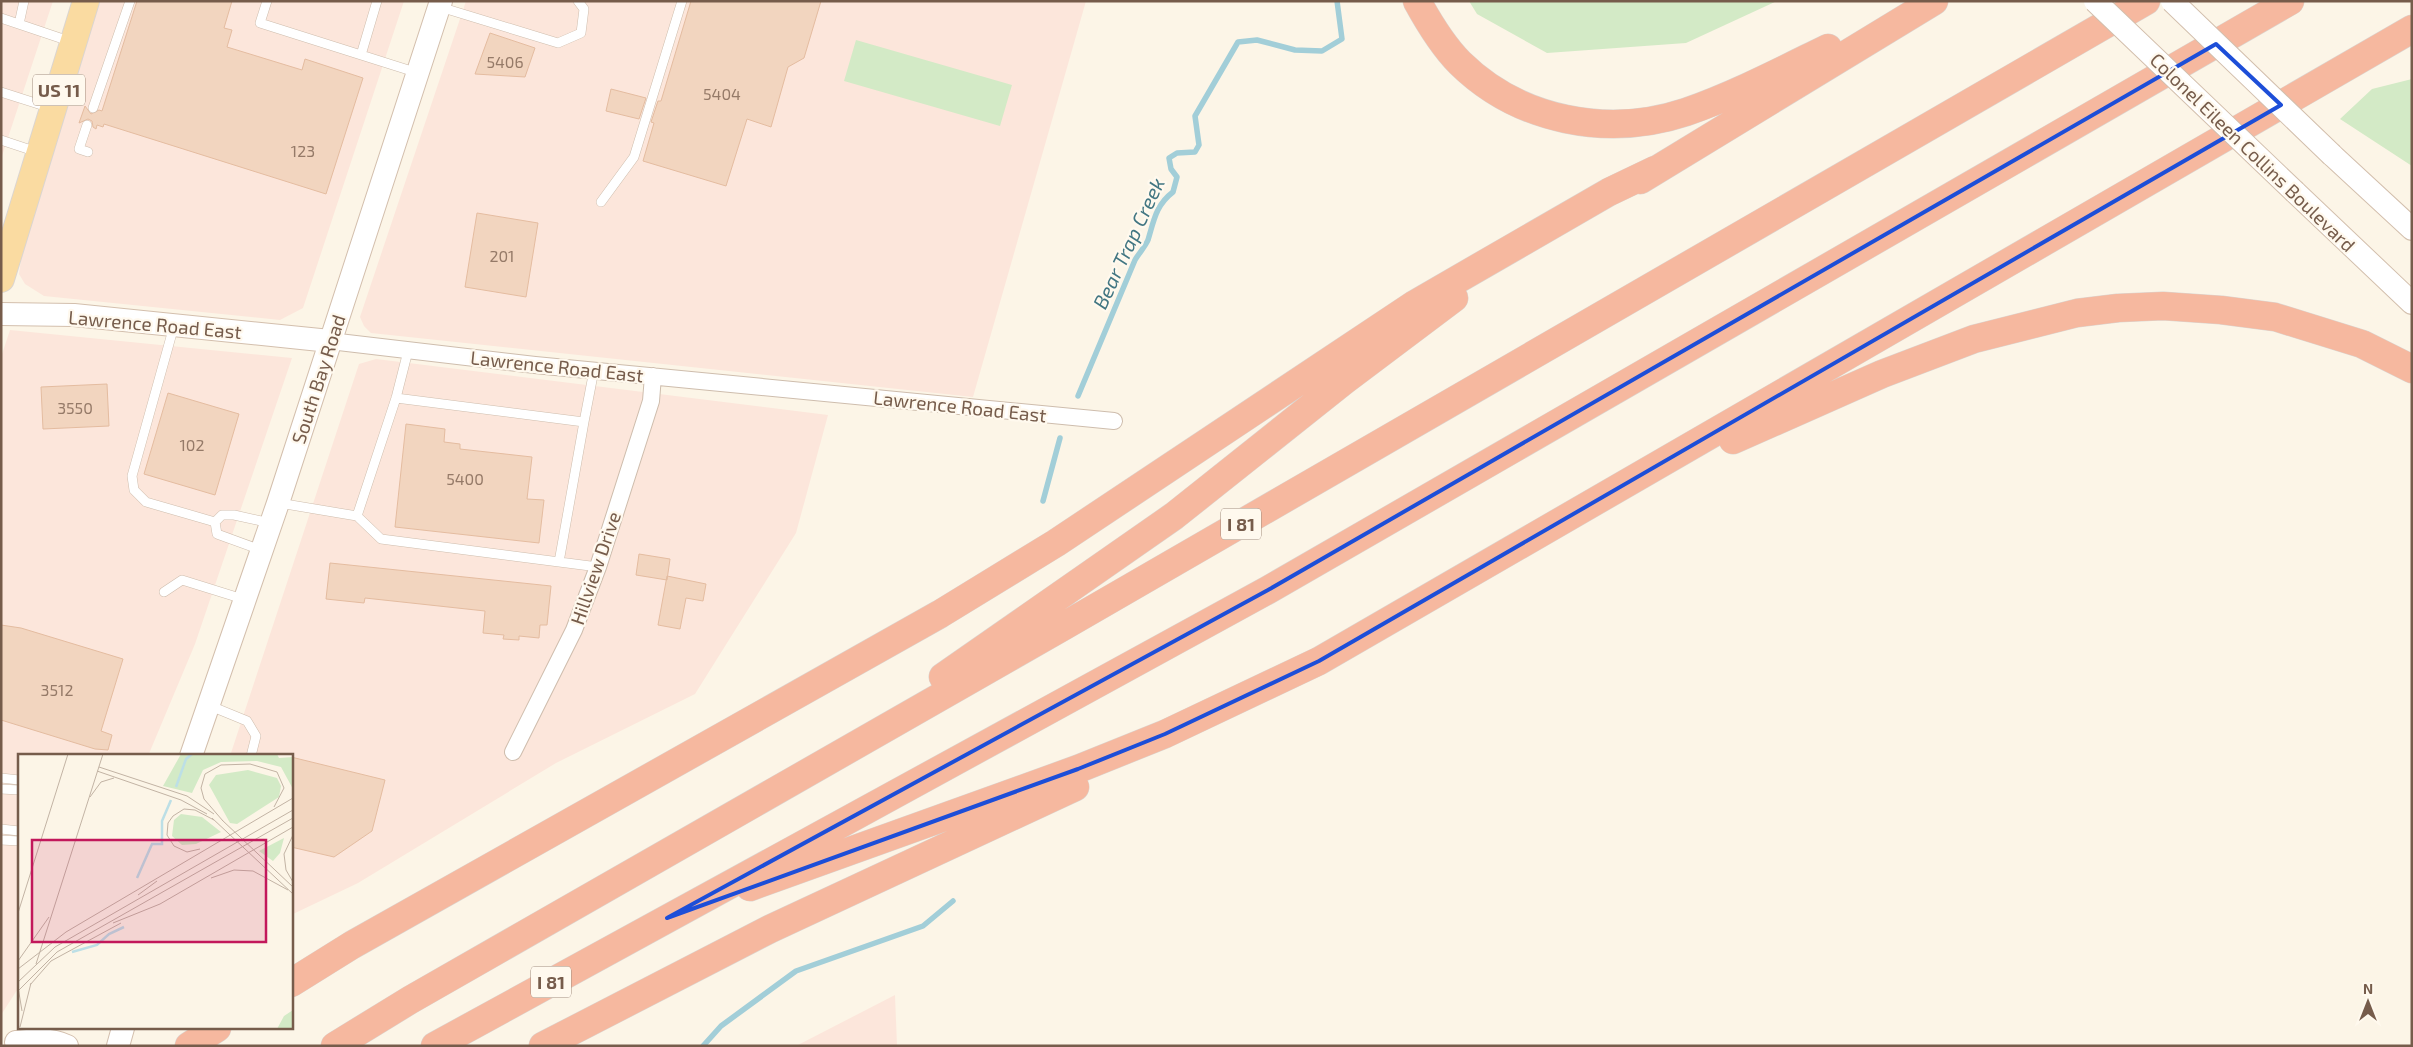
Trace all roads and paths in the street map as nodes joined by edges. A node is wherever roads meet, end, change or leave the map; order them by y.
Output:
1 (24, 1) edge
2 (86, 1) edge
3 (130, 1) edge
4 (267, 1) edge
5 (378, 1) edge
6 (578, 1) edge
7 (682, 1) edge
8 (1416, 1) edge
9 (1923, 1) edge
10 (1934, 1) edge
11 (2095, 1) edge
12 (2146, 1) edge
13 (2172, 1) edge
14 (2290, 1) edge
15 (441, 4) edge
16 (1, 18) edge
17 (19, 24) junction
18 (2412, 29) edge
19 (74, 43) junction
20 (361, 55) junction
21 (418, 74) junction
22 (1, 92) edge
23 (93, 108) dead end
24 (53, 109) junction
25 (87, 125) dead end
26 (1, 140) edge
27 (40, 152) junction
28 (88, 152) dead end
29 (1654, 170) junction
30 (601, 202) dead end
31 (2412, 229) edge
32 (1, 279) edge
33 (2412, 303) edge
34 (1, 314) edge
35 (174, 325) junction
36 (330, 341) junction
37 (408, 351) junction
38 (2412, 369) edge
39 (594, 370) junction
40 (653, 376) junction
41 (396, 398) junction
42 (584, 422) junction
43 (1114, 422) dead end
44 (1608, 495) junction
45 (274, 513) junction
46 (357, 516) junction
47 (215, 522) junction
48 (261, 550) junction
49 (559, 562) junction
50 (598, 567) junction
51 (164, 592) dead end
52 (243, 599) junction
53 (208, 705) junction
54 (1165, 734) junction
55 (513, 752) dead end
56 (192, 754) edge
57 (252, 754) edge
58 (800, 777) junction
59 (1, 778) edge
60 (18, 780) edge
61 (1, 789) edge
62 (18, 790) edge
63 (1, 829) edge
64 (18, 831) edge
65 (1, 840) edge
66 (18, 841) edge
67 (667, 918) junction
68 (292, 981) edge
69 (122, 1030) edge
70 (214, 1030) edge
71 (18, 1039) edge
72 (67, 1046) edge
73 (118, 1046) edge
74 (189, 1046) edge
75 (336, 1046) edge
76 (435, 1046) edge
77 (544, 1046) edge

1 - 17 lane
2 - 19 main road, US 11
3 - 23 lane
4 - 20 lane
5 - 20 lane
6 - 15 lane
7 - 30 lane
8 - 9 highway
10 - 29 highway
11 - 33 main road, Colonel Eileen Collins Boulevard, bridge
12 - 58 highway, I 81
13 - 31 main road, bridge
14 - 67 highway, I 81
15 - 21 main road, South Bay Road
16 - 17 lane
17 - 19 lane
18 - 44 highway
19 - 24 main road, US 11
20 - 21 lane
21 - 36 main road, South Bay Road
22 - 24 lane
24 - 27 main road, US 11
25 - 28 lane
26 - 27 lane
27 - 32 main road, US 11
29 - 58 highway
29 - 68 highway
34 - 35 main road, Lawrence Road East
35 - 36 main road, Lawrence Road East
35 - 47 lane
36 - 37 street, Lawrence Road East
36 - 45 main road, South Bay Road
37 - 39 street, Lawrence Road East
37 - 41 lane
38 - 44 highway
39 - 40 street, Lawrence Road East
39 - 42 lane
40 - 43 street, Lawrence Road East
40 - 50 street, Hillview Drive
41 - 42 lane
41 - 46 lane
42 - 49 lane
44 - 54 highway
45 - 46 lane
45 - 47 lane
45 - 48 main road, South Bay Road
46 - 49 lane
47 - 48 lane
48 - 52 main road, South Bay Road
49 - 50 lane
50 - 55 street, Hillview Drive
51 - 52 lane
52 - 53 main road, South Bay Road
53 - 56 main road, South Bay Road
53 - 57 lane
54 - 67 highway
54 - 77 highway
58 - 75 highway, I 81
59 - 60 lane
61 - 62 lane
63 - 64 lane
65 - 66 lane
67 - 76 highway, I 81
69 - 73 main road
70 - 74 highway
71 - 72 main road

